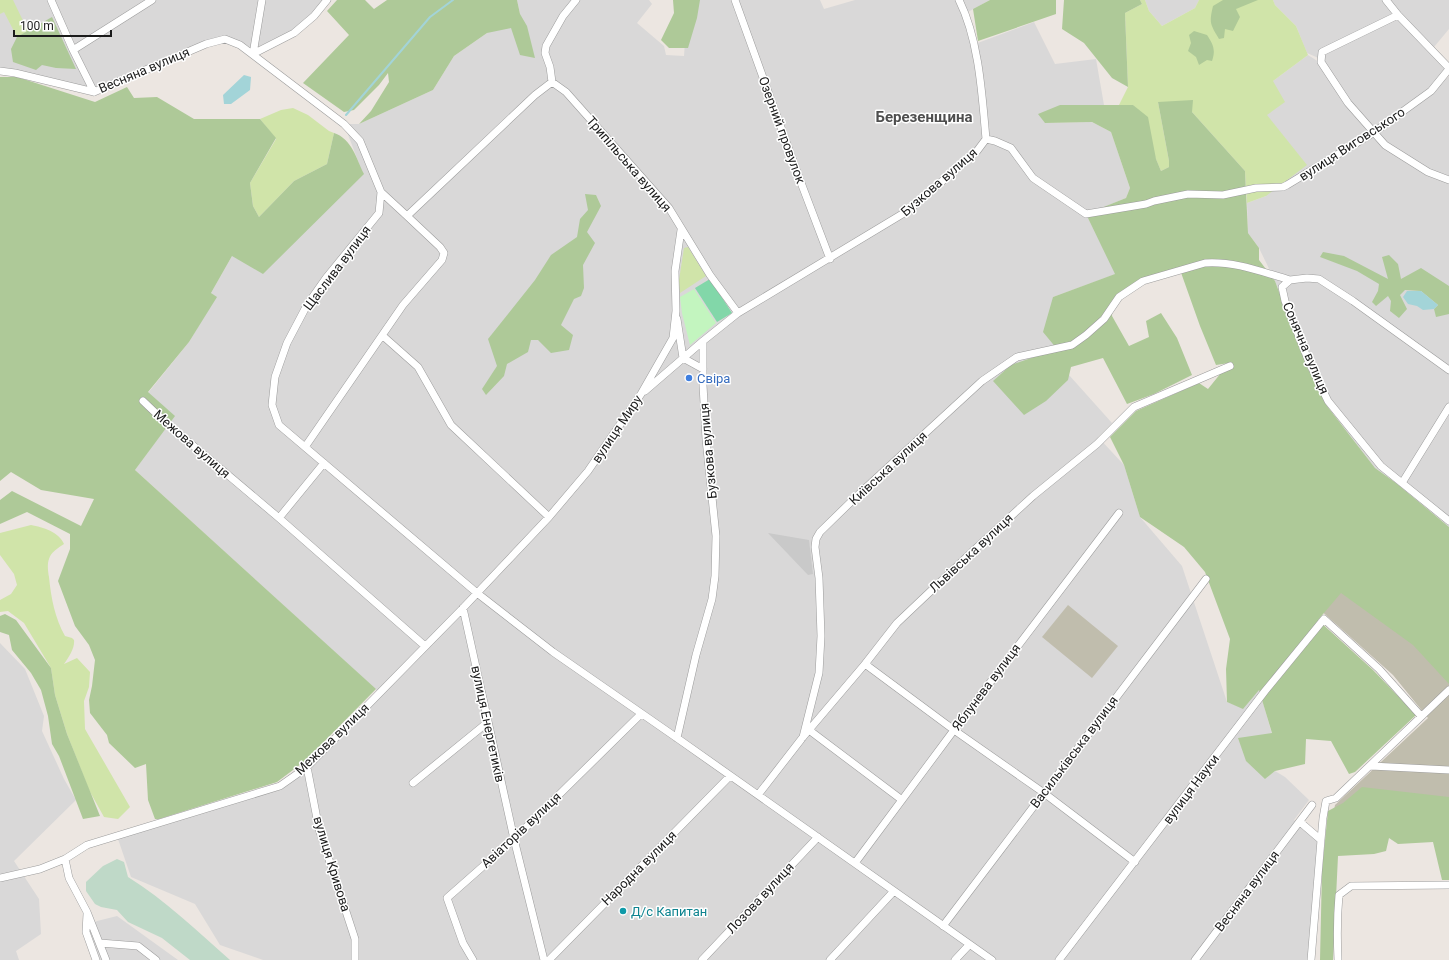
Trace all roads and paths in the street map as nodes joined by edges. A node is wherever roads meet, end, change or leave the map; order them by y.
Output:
1 (51, 0) edge
2 (152, 0) edge
3 (262, 0) edge
4 (327, 0) edge
5 (576, 0) edge
6 (735, 0) edge
7 (959, 0) edge
8 (1386, 0) edge
9 (1398, 15) junction
10 (73, 50) junction
11 (253, 54) junction
12 (1449, 69) edge
13 (0, 71) edge
14 (552, 82) junction
15 (94, 92) junction
16 (1373, 133) junction
17 (986, 139) junction
18 (1449, 180) edge
19 (381, 192) junction
20 (1086, 214) joint
21 (407, 216) junction
22 (681, 230) junction
23 (830, 259) junction
24 (1290, 280) junction
25 (676, 311) junction
26 (738, 313) junction
27 (383, 336) junction
28 (703, 341) junction
29 (683, 358) junction
30 (1230, 366) dead end
31 (703, 369) junction
32 (1449, 370) edge
33 (641, 394) junction
34 (143, 401) dead end
35 (1449, 407) edge
36 (305, 447) junction
37 (324, 463) junction
38 (1402, 483) junction
39 (1119, 513) dead end
40 (549, 517) junction
41 (279, 518) junction
42 (1449, 522) edge
43 (1206, 579) dead end
44 (476, 593) junction
45 (463, 608) junction
46 (425, 646) junction
47 (865, 664) junction
48 (1449, 690) edge
49 (641, 714) junction
50 (1421, 716) junction
51 (488, 722) junction
52 (809, 730) junction
53 (954, 730) junction
54 (803, 737) junction
55 (677, 738) junction
56 (1371, 766) junction
57 (307, 767) junction
58 (1449, 770) edge
59 (730, 776) junction
60 (412, 783) dead end
61 (1044, 793) junction
62 (758, 795) junction
63 (902, 800) junction
64 (1312, 804) dead end
65 (1300, 822) junction
66 (818, 837) junction
67 (514, 839) junction
68 (1321, 840) junction
69 (65, 859) junction
70 (1135, 862) junction
71 (855, 863) junction
72 (0, 878) edge
73 (1449, 885) edge
74 (894, 891) junction
75 (87, 912) junction
76 (943, 926) junction
77 (100, 943) junction
78 (970, 945) junction
79 (96, 960) edge
80 (106, 960) edge
81 (156, 960) edge
82 (355, 960) edge
83 (473, 960) edge
84 (544, 960) edge
85 (549, 960) edge
86 (702, 960) edge
87 (830, 960) edge
88 (955, 960) edge
89 (992, 960) edge
90 (1059, 960) edge
91 (1195, 960) edge
92 (1311, 960) edge
93 (1338, 960) edge

1 - 10 street
2 - 10 street
3 - 11 street
4 - 11 street
5 - 14 street
6 - 23 street, Озерний провулок
7 - 17 street, Бузкова вулиця
8 - 9 street
9 - 12 street
9 - 16 street
10 - 15 street
11 - 15 street, Весняна вулиця
11 - 19 street, Щаслива вулиця
12 - 16 street, вулиця Виговського
13 - 15 street, Весняна вулиця
14 - 21 street
14 - 22 street, Трипільська вулиця
16 - 18 street
16 - 20 street, вулиця Виговського
17 - 20 street, Бузкова вулиця
17 - 23 street, Бузкова вулиця
19 - 21 street, Щаслива вулиця
19 - 36 street, Щаслива вулиця
21 - 27 street, Щаслива вулиця
22 - 25 street, вулиця Миру
22 - 26 street, Трипільська вулиця
23 - 26 street, Бузкова вулиця
24 - 32 street
24 - 38 street, Сонячна вулиця
24 - 54 street, Київська вулиця
25 - 29 street
25 - 33 street, вулиця Миру
26 - 28 street, Бузкова вулиця
27 - 36 street, Щаслива вулиця
27 - 40 street
28 - 29 street
28 - 31 street, Бузкова вулиця
29 - 31 street
29 - 33 street
30 - 47 street, Львівська вулиця
31 - 55 street, Бузкова вулиця
33 - 40 street, вулиця Миру
34 - 41 street, Межова вулиця
35 - 38 street
36 - 37 street, Щаслива вулиця
37 - 41 street
37 - 44 street, Щаслива вулиця
38 - 42 street, Сонячна вулиця
39 - 53 street, Яблунева вулиця
40 - 44 street, вулиця Миру
41 - 46 street, Межова вулиця
43 - 61 street, Васильківська вулиця
44 - 45 street, Межова вулиця
44 - 49 street, Щаслива вулиця
45 - 46 street, Межова вулиця
45 - 51 street, вулиця Енергетиків
46 - 57 street, Межова вулиця
47 - 52 street, Львівська вулиця
47 - 53 street
48 - 50 street
49 - 55 street, Щаслива вулиця
49 - 67 street, Авіаторів вулиця
50 - 56 street
50 - 70 street, вулиця Науки
51 - 60 street
51 - 67 street, вулиця Енергетиків
52 - 54 street, Львівська вулиця
52 - 63 street
53 - 61 street
53 - 63 street, Яблунева вулиця
54 - 62 street, Львівська вулиця
55 - 59 street, Щаслива вулиця
56 - 58 street
56 - 68 street
57 - 69 street, Межова вулиця
57 - 82 street, вулиця Кривова
59 - 62 street, Щаслива вулиця
59 - 85 street, Народна вулиця
61 - 70 street
61 - 76 street, Васильківська вулиця
62 - 66 street, Щаслива вулиця
63 - 71 street, Яблунева вулиця
64 - 65 street, Весняна вулиця
65 - 68 street
65 - 91 street, Весняна вулиця
66 - 71 street, Щаслива вулиця
66 - 86 street, Лозова вулиця
67 - 83 street, Авіаторів вулиця
67 - 84 street, вулиця Енергетиків
68 - 92 street
69 - 72 street, Межова вулиця
69 - 75 street
70 - 90 street, вулиця Науки
71 - 74 street, Щаслива вулиця
73 - 93 street
74 - 76 street, Щаслива вулиця
74 - 87 street
75 - 77 street
75 - 79 street
76 - 78 street, Щаслива вулиця
77 - 80 street
77 - 81 street
78 - 88 street
78 - 89 street, Щаслива вулиця

